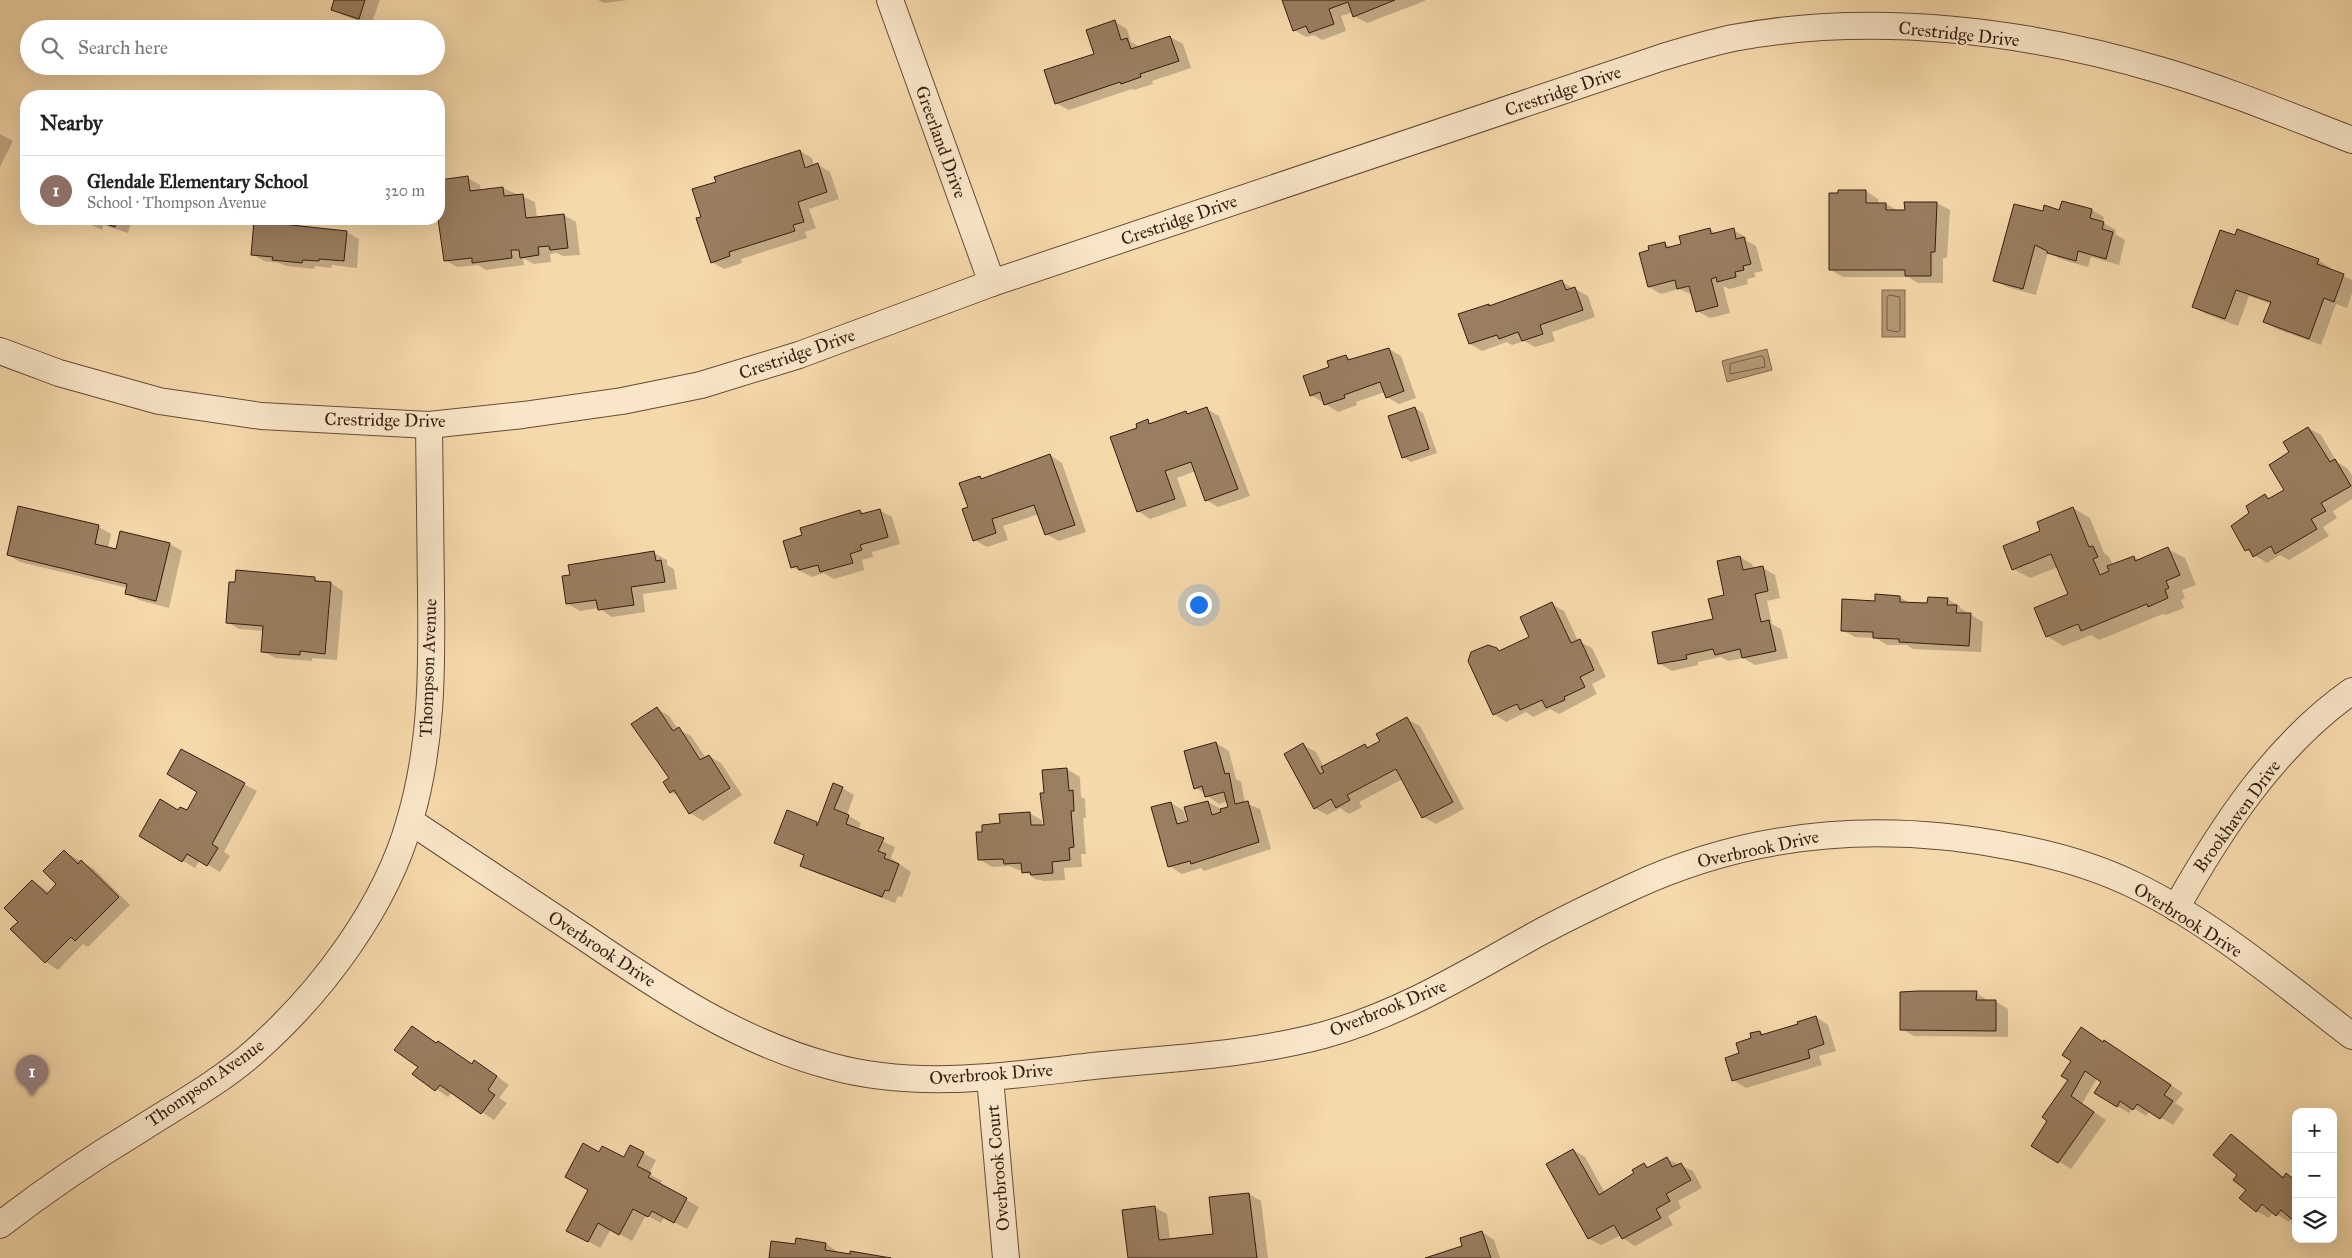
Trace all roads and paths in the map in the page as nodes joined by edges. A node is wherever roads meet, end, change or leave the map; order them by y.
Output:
1 (890, 0) edge
2 (2352, 140) edge
3 (992, 284) junction
4 (0, 351) edge
5 (430, 425) junction
6 (2352, 691) edge
7 (410, 821) junction
8 (2176, 908) junction
9 (2352, 1036) edge
10 (990, 1078) junction
11 (0, 1225) edge
12 (1006, 1258) edge

1 - 3 street, Greerland Drive
2 - 3 street, Crestridge Drive
3 - 5 street, Crestridge Drive
4 - 5 street, Crestridge Drive
5 - 7 street, Thompson Avenue
6 - 8 street, Brookhaven Drive
7 - 10 street, Overbrook Drive
7 - 11 street, Thompson Avenue
8 - 9 street, Overbrook Drive
8 - 10 street, Overbrook Drive
10 - 12 street, Overbrook Court

